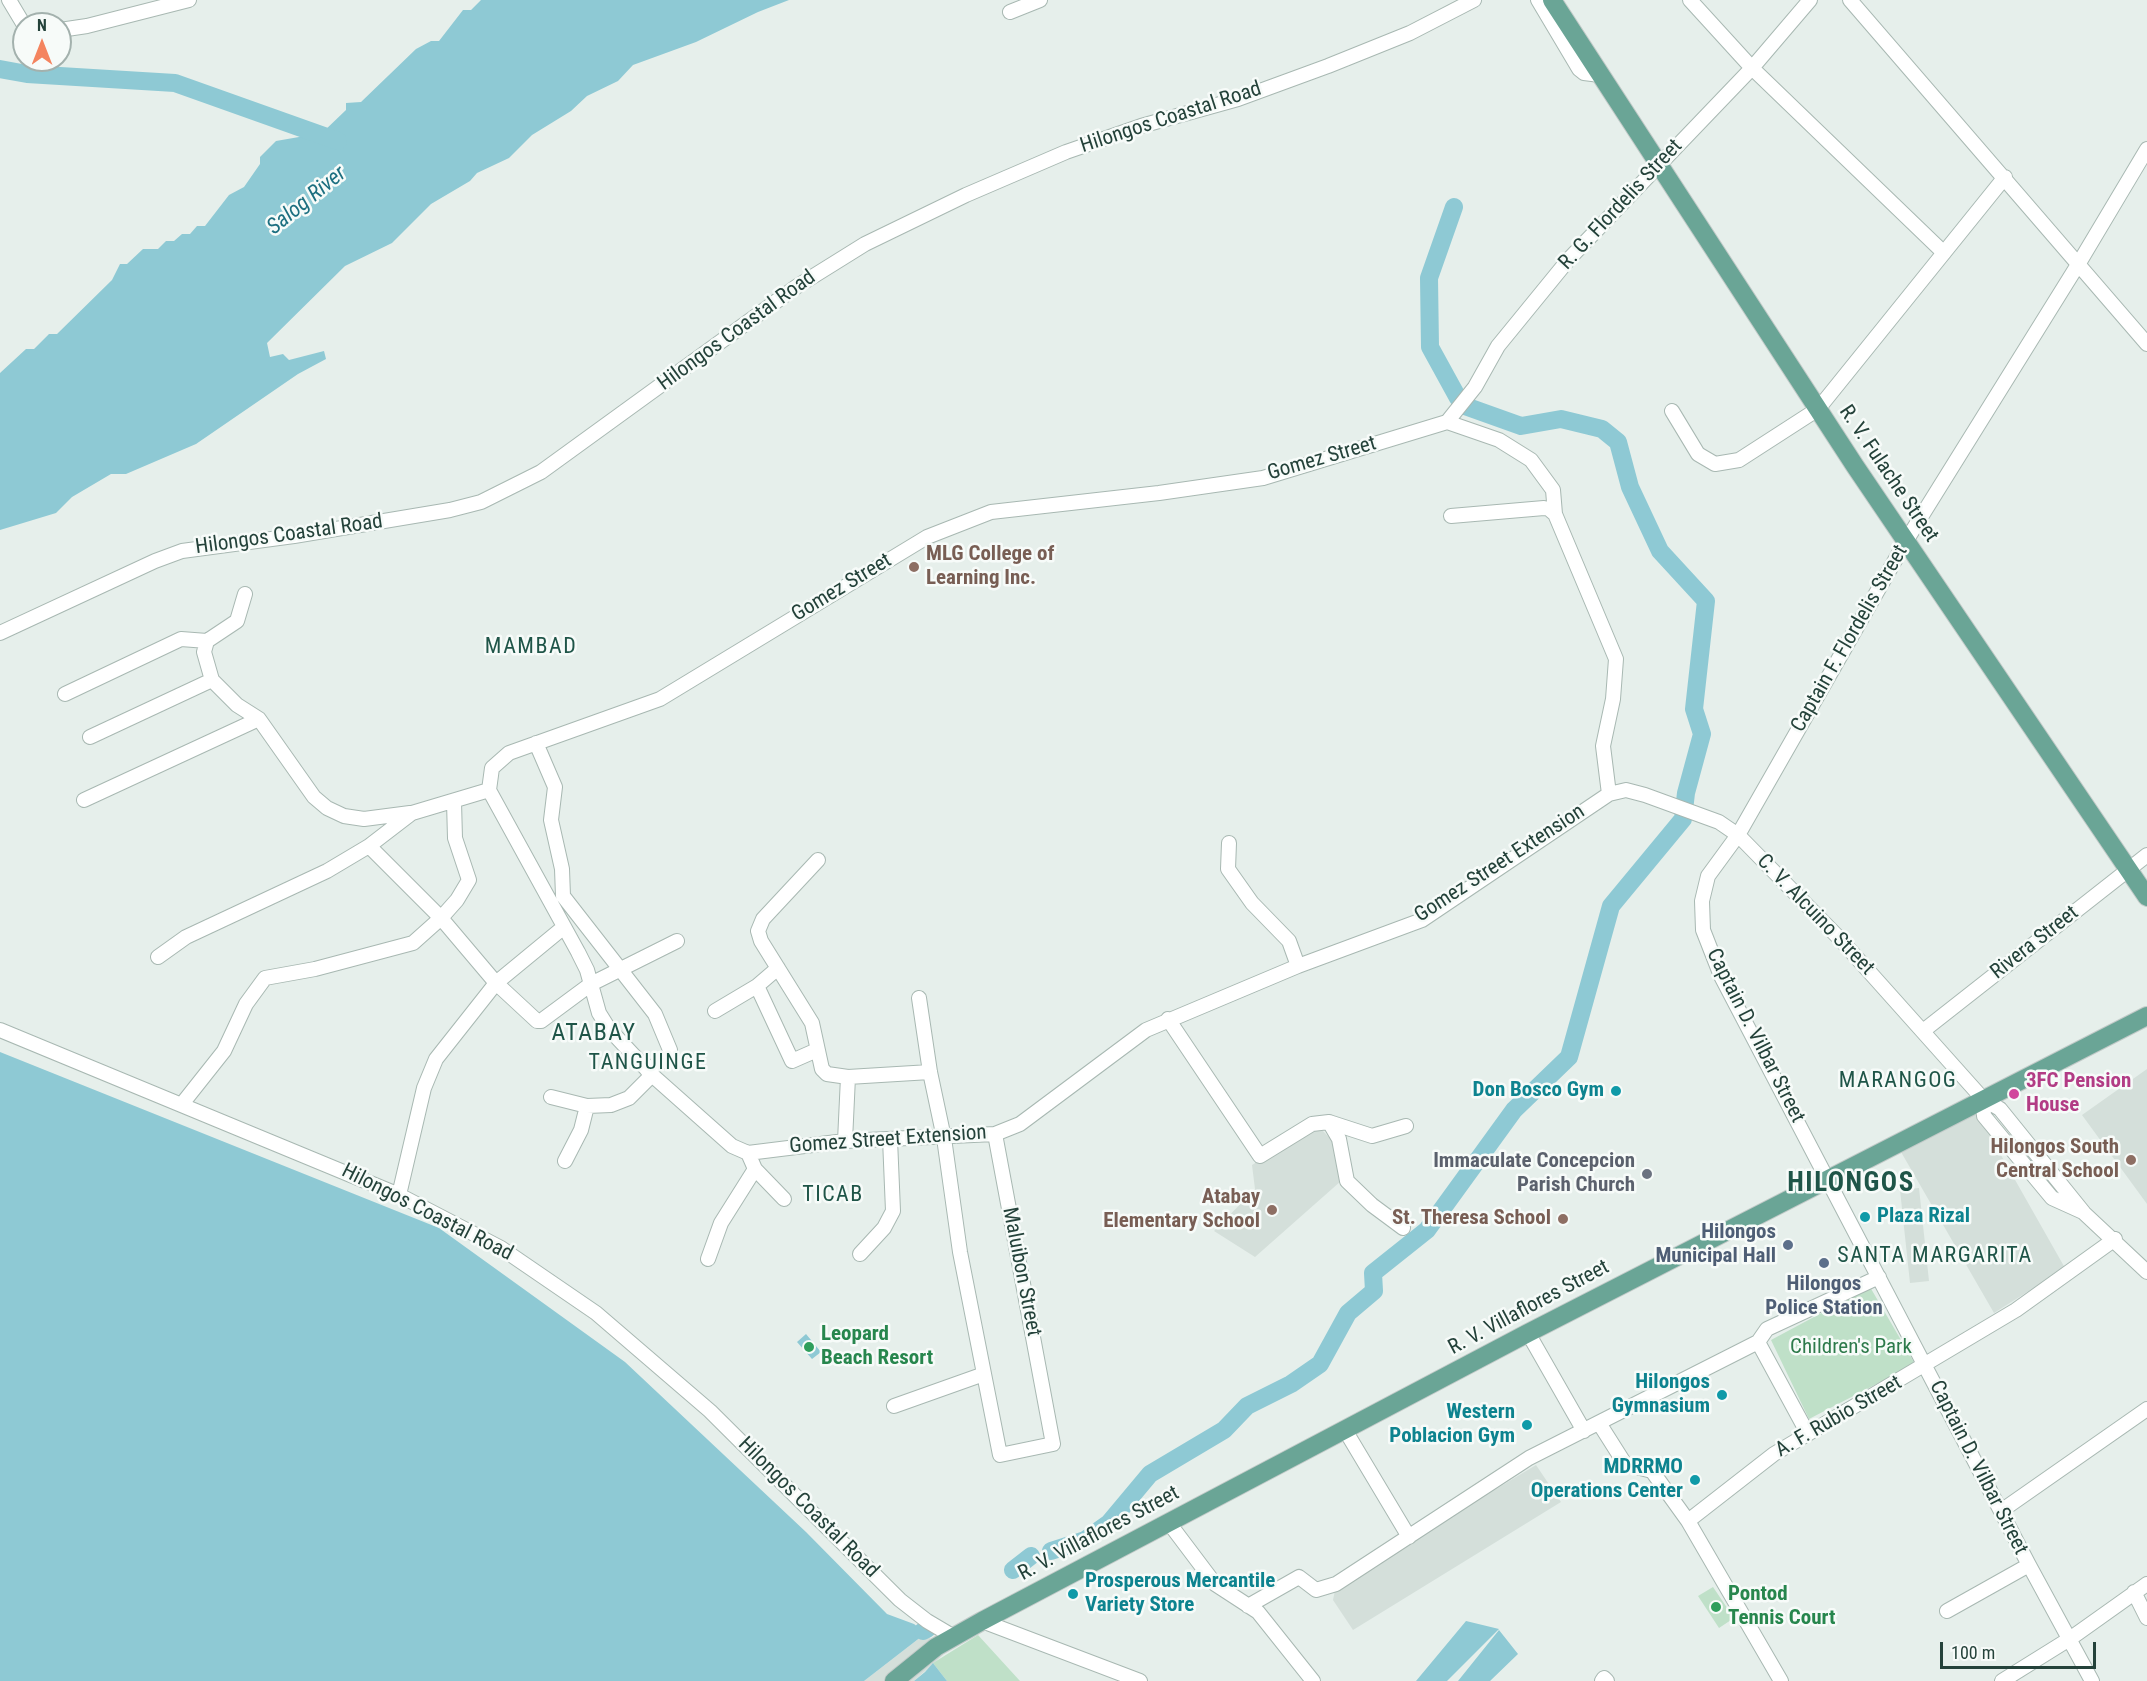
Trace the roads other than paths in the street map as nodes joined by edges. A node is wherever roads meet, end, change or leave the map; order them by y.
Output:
1 (189, 0) edge
2 (1040, 0) edge
3 (1474, 0) edge
4 (1538, 0) edge
5 (1552, 0) edge
6 (1690, 0) edge
7 (1810, 0) edge
8 (1850, 0) edge
9 (1010, 12) dead end
10 (72, 28) edge
11 (1752, 68) junction
12 (1599, 73) junction
13 (2147, 149) edge
14 (1659, 164) junction
15 (2005, 177) junction
16 (1944, 253) junction
17 (2079, 263) junction
18 (2147, 344) edge
19 (1818, 409) junction
20 (1672, 411) dead end
21 (1447, 422) junction
22 (1555, 514) junction
23 (1450, 516) dead end
24 (1906, 541) junction
25 (245, 594) dead end
26 (0, 633) edge
27 (207, 641) junction
28 (212, 680) junction
29 (65, 694) dead end
30 (259, 719) junction
31 (90, 737) dead end
32 (536, 743) junction
33 (489, 790) junction
34 (1609, 794) junction
35 (84, 800) dead end
36 (454, 802) junction
37 (412, 813) junction
38 (1738, 835) junction
39 (1229, 843) dead end
40 (369, 846) junction
41 (2147, 855) edge
42 (818, 860) dead end
43 (2128, 870) junction
44 (2147, 897) edge
45 (441, 918) junction
46 (564, 927) junction
47 (677, 941) dead end
48 (158, 957) dead end
49 (1298, 966) junction
50 (778, 968) junction
51 (618, 969) junction
52 (496, 983) junction
53 (591, 984) junction
54 (758, 986) junction
55 (919, 998) dead end
56 (715, 1011) dead end
57 (2147, 1016) edge
58 (1168, 1019) junction
59 (0, 1029) edge
60 (1923, 1030) junction
61 (817, 1050) junction
62 (650, 1072) junction
63 (930, 1072) junction
64 (848, 1077) junction
65 (551, 1097) dead end
66 (1983, 1099) junction
67 (182, 1104) junction
68 (587, 1106) junction
69 (1329, 1122) junction
70 (1407, 1126) dead end
71 (995, 1134) junction
72 (944, 1138) junction
73 (890, 1139) junction
74 (845, 1140) junction
75 (748, 1153) junction
76 (565, 1161) dead end
77 (755, 1169) junction
78 (1827, 1179) junction
79 (399, 1195) junction
80 (784, 1199) dead end
81 (1403, 1228) dead end
82 (2115, 1239) junction
83 (860, 1254) dead end
84 (708, 1259) dead end
85 (2147, 1272) edge
86 (1879, 1277) junction
87 (1528, 1333) junction
88 (1758, 1342) junction
89 (1926, 1366) junction
90 (984, 1374) junction
91 (894, 1406) dead end
92 (2147, 1409) edge
93 (1599, 1423) junction
94 (1345, 1430) junction
95 (1584, 1431) junction
96 (1808, 1434) junction
97 (2001, 1511) junction
98 (1688, 1521) junction
99 (1169, 1523) junction
100 (1409, 1537) junction
101 (2029, 1565) junction
102 (2147, 1584) edge
103 (2134, 1592) junction
104 (1248, 1606) junction
105 (1947, 1611) dead end
106 (2147, 1618) edge
107 (982, 1621) junction
108 (954, 1636) junction
109 (2071, 1638) junction
110 (1304, 1678) edge
111 (894, 1681) edge
112 (1140, 1681) edge
113 (1602, 1681) edge
114 (1607, 1681) edge
115 (1781, 1681) edge
116 (2002, 1681) edge
117 (2092, 1681) edge

1 - 10 street
2 - 9 street
3 - 26 street, Hilongos Coastal Road
4 - 12 street
5 - 12 main road, R. V. Fulache Street
6 - 11 street
7 - 11 street, R. G. Flordelis Street
8 - 15 street
11 - 14 street, R. G. Flordelis Street
11 - 16 street
12 - 14 main road, R. V. Fulache Street
13 - 17 street, Captain F. Flordelis Street
14 - 19 main road, R. V. Fulache Street
14 - 21 street, R. G. Flordelis Street
15 - 16 street
15 - 17 street
16 - 19 street
17 - 18 street
17 - 24 street, Captain F. Flordelis Street
19 - 20 street
19 - 24 main road, R. V. Fulache Street
21 - 22 street
21 - 32 street, Gomez Street
22 - 23 street
22 - 34 street
24 - 38 street, Captain F. Flordelis Street
24 - 43 main road, R. V. Fulache Street
25 - 27 street
27 - 28 street
27 - 29 street
28 - 30 street
28 - 31 street
30 - 35 street
30 - 37 street
32 - 33 street, Gomez Street
32 - 51 street
33 - 36 street
33 - 46 street
34 - 38 street, C. V. Alcuino Street
34 - 49 street, Gomez Street Extension
36 - 37 street
36 - 45 street
37 - 40 street
38 - 60 street, C. V. Alcuino Street
38 - 78 street, Captain D. Vilbar Street
39 - 49 street
40 - 45 street
40 - 48 street
41 - 43 street, Rivera Street
42 - 50 street
43 - 44 main road, R. V. Fulache Street
43 - 60 street, Rivera Street
45 - 52 street
45 - 67 street
46 - 52 street
46 - 53 street
47 - 51 street
49 - 58 street, Gomez Street Extension
50 - 54 street
50 - 61 street
51 - 53 street
51 - 62 street
52 - 53 street
52 - 79 street
53 - 62 street
54 - 56 street
54 - 61 street
55 - 63 street
57 - 66 main road, R. V. Villaflores Street
58 - 69 street
58 - 71 street, Gomez Street Extension
59 - 67 street, Hilongos Coastal Road
60 - 66 street, C. V. Alcuino Street
61 - 64 street
62 - 68 street
62 - 75 street
63 - 64 street
63 - 72 street
64 - 74 street
65 - 68 street
66 - 78 main road, R. V. Villaflores Street
66 - 82 street, C. V. Alcuino Street
67 - 79 street, Hilongos Coastal Road
68 - 76 street
69 - 70 street
69 - 81 street
71 - 72 street, Gomez Street Extension
71 - 90 street, Maluibon Street
72 - 73 street, Gomez Street Extension
72 - 90 street
73 - 74 street, Gomez Street Extension
73 - 83 street
74 - 75 street, Gomez Street Extension
75 - 77 street
77 - 80 street
77 - 84 street
78 - 86 street, Captain D. Vilbar Street
78 - 87 main road, R. V. Villaflores Street
79 - 108 street, Hilongos Coastal Road
82 - 85 street, C. V. Alcuino Street
82 - 89 street, A. F. Rubio Street
86 - 88 street
86 - 89 street, Captain D. Vilbar Street
87 - 94 main road, R. V. Villaflores Street
87 - 95 street
88 - 93 street
88 - 96 street
89 - 96 street, A. F. Rubio Street
89 - 97 street, Captain D. Vilbar Street
90 - 91 street
92 - 97 street
93 - 95 street
93 - 98 street
94 - 99 main road, R. V. Villaflores Street
94 - 100 street
95 - 100 street
96 - 98 street, A. F. Rubio Street
97 - 101 street, Captain D. Vilbar Street
98 - 115 street
99 - 104 street
99 - 107 main road, R. V. Villaflores Street
100 - 104 street
101 - 105 street
101 - 109 street, Captain D. Vilbar Street
102 - 103 street
103 - 106 street
103 - 109 street
104 - 110 street
107 - 108 main road, R. V. Villaflores Street
107 - 112 street
108 - 111 main road, R. V. Villaflores Street
109 - 116 street
109 - 117 street, Captain D. Vilbar Street
113 - 114 street

